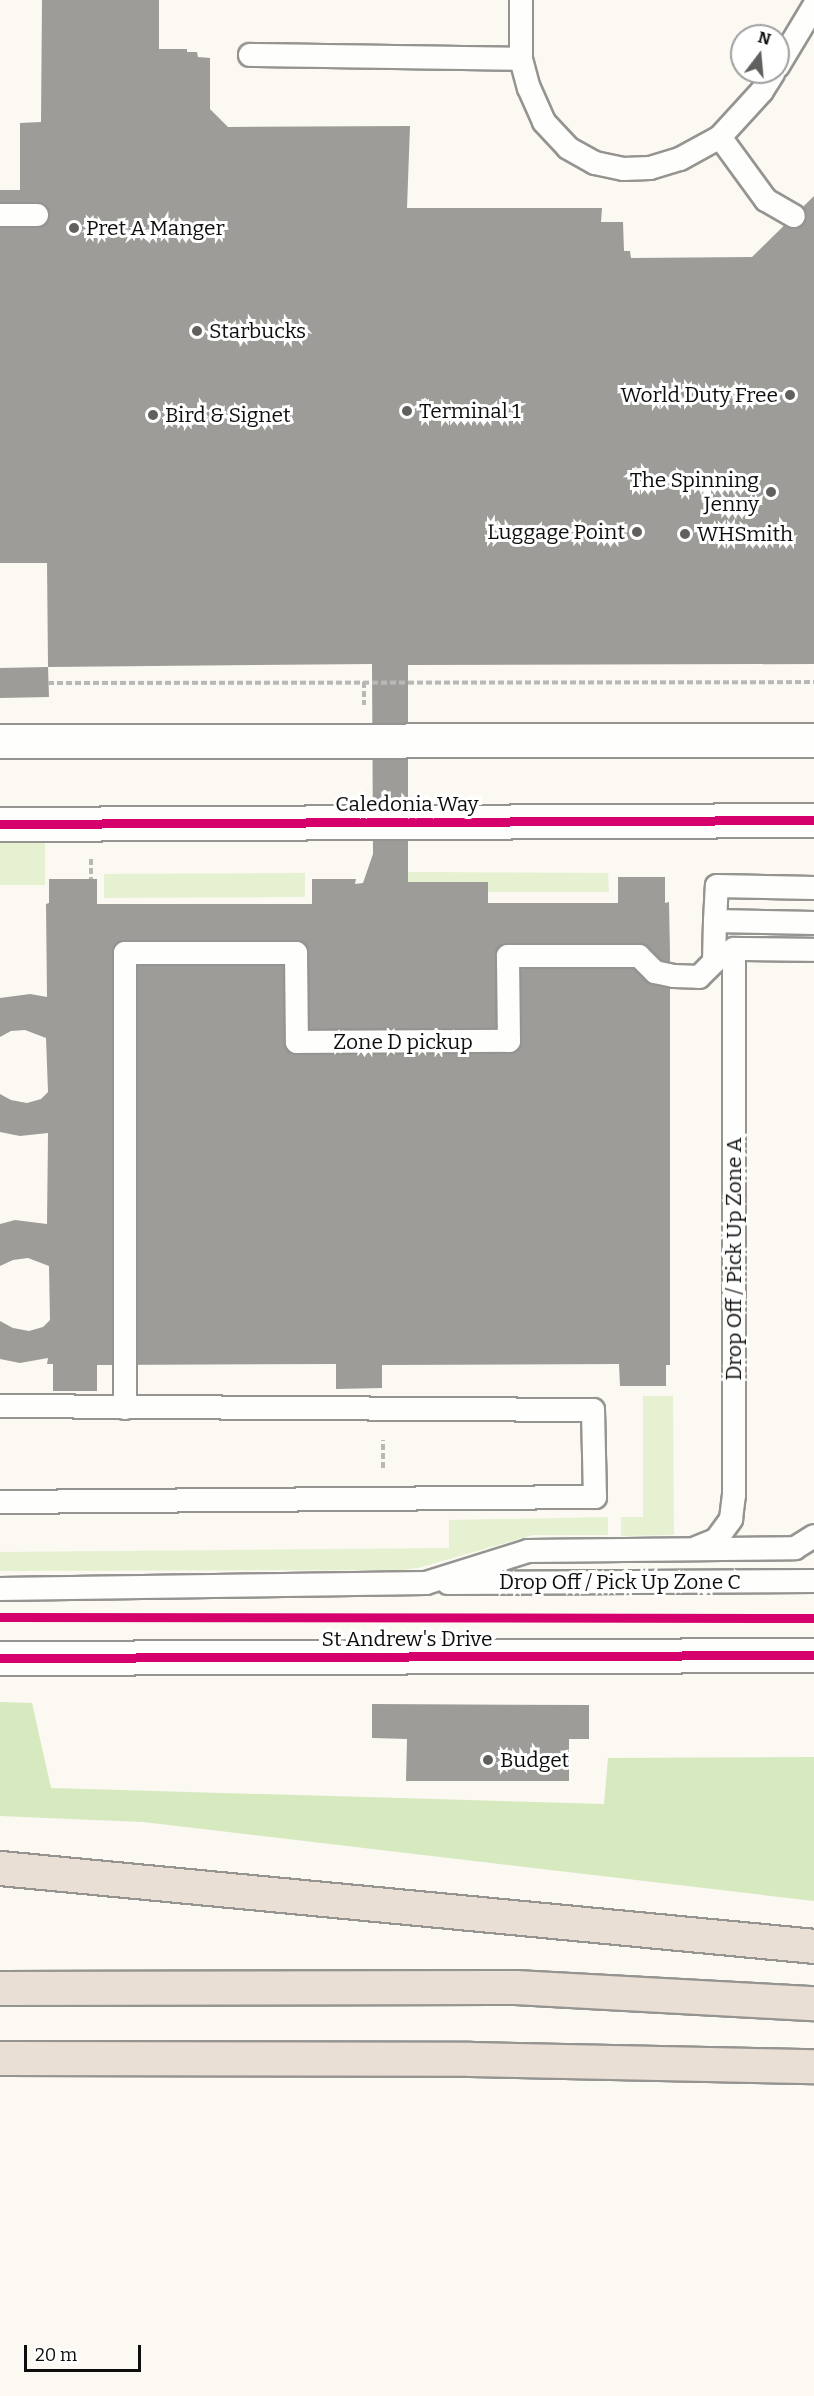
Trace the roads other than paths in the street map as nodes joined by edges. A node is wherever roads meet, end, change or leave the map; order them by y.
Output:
1 (521, 0) edge
2 (814, 6) edge
3 (790, 46) edge
4 (250, 55) dead end
5 (521, 59) junction
6 (766, 84) edge
7 (720, 137) junction
8 (0, 215) edge
9 (38, 215) dead end
10 (794, 216) dead end
11 (814, 740) edge
12 (0, 741) edge
13 (814, 820) edge
14 (0, 824) edge
15 (814, 888) edge
16 (715, 921) junction
17 (814, 923) edge
18 (814, 950) edge
19 (0, 1406) edge
20 (125, 1408) junction
21 (0, 1502) edge
22 (814, 1536) edge
23 (694, 1549) junction
24 (814, 1581) edge
25 (426, 1583) junction
26 (0, 1589) edge
27 (814, 1655) edge
28 (0, 1658) edge
29 (0, 1869) edge
30 (814, 1946) edge
31 (0, 1988) edge
32 (814, 2003) edge
33 (147, 2056) junction
34 (0, 2058) edge
35 (814, 2066) edge
36 (0, 2067) edge

1 - 5 lane
2 - 3 lane
4 - 5 lane
5 - 7 lane
6 - 7 lane
7 - 10 lane
8 - 9 lane
11 - 12 street
13 - 14 street, Caledonia Way
15 - 16 lane
16 - 17 lane
16 - 20 lane, Zone D pickup
18 - 23 lane, Drop Off / Pick Up Zone A
19 - 20 lane
20 - 21 lane
22 - 23 lane
23 - 25 lane
24 - 25 lane, Drop Off / Pick Up Zone C
25 - 26 lane, Drop Off / Pick Up Zone C
27 - 28 street, St Andrew's Drive
29 - 30 highway
31 - 32 highway
33 - 34 highway
33 - 35 highway
33 - 36 highway

